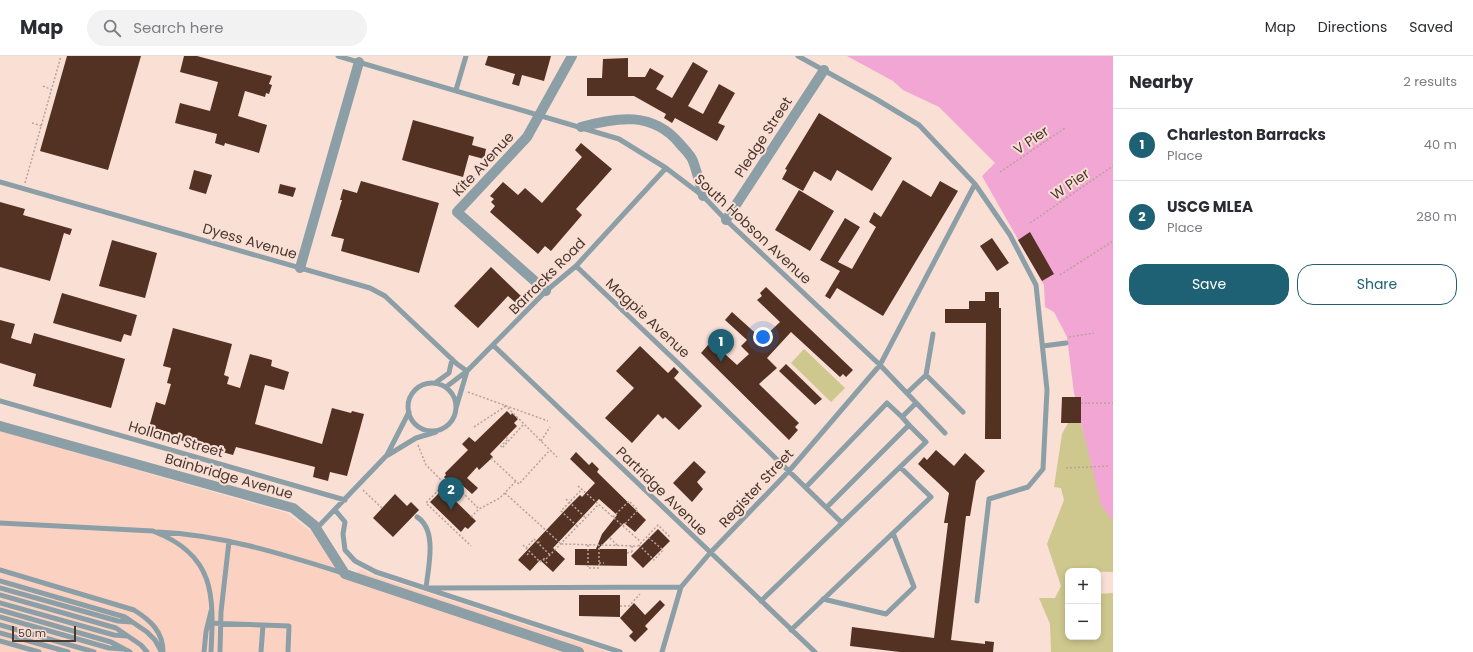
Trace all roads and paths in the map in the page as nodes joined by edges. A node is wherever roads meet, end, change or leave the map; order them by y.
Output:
1 (62, 56) edge
2 (338, 56) edge
3 (466, 56) edge
4 (572, 56) edge
5 (798, 56) edge
6 (359, 62) junction
7 (824, 70) junction
8 (43, 86) dead end
9 (52, 90) junction
10 (456, 90) junction
11 (541, 115) junction
12 (32, 123) dead end
13 (42, 126) junction
14 (581, 127) junction
15 (1065, 128) dead end
16 (1113, 166) edge
17 (666, 168) junction
18 (1000, 172) dead end
19 (0, 182) edge
20 (975, 184) junction
21 (24, 189) junction
22 (703, 196) junction
23 (726, 220) junction
24 (1030, 223) dead end
25 (1113, 241) edge
26 (576, 266) junction
27 (300, 268) junction
28 (1060, 275) dead end
29 (546, 291) junction
30 (1094, 333) dead end
31 (933, 334) dead end
32 (1065, 340) joint
33 (494, 346) junction
34 (1043, 346) junction
35 (452, 359) junction
36 (880, 365) junction
37 (467, 371) junction
38 (926, 375) junction
39 (435, 383) junction
40 (446, 387) junction
41 (464, 391) dead end
42 (907, 393) junction
43 (0, 400) edge
44 (916, 403) junction
45 (1081, 403) dead end
46 (1113, 403) edge
47 (503, 404) junction
48 (506, 406) junction
49 (456, 408) junction
50 (409, 412) junction
51 (963, 412) dead end
52 (902, 417) junction
53 (548, 421) dead end
54 (524, 424) junction
55 (909, 425) junction
56 (0, 426) edge
57 (474, 427) dead end
58 (550, 427) dead end
59 (440, 430) junction
60 (945, 433) dead end
61 (506, 437) dead end
62 (541, 441) junction
63 (417, 442) dead end
64 (550, 450) junction
65 (387, 455) junction
66 (557, 457) dead end
67 (491, 458) dead end
68 (1109, 466) dead end
69 (900, 467) junction
70 (1066, 468) dead end
71 (789, 471) junction
72 (448, 481) dead end
73 (516, 481) junction
74 (445, 484) junction
75 (456, 484) dead end
76 (578, 486) dead end
77 (806, 487) junction
78 (582, 489) junction
79 (363, 490) dead end
80 (505, 493) junction
81 (566, 499) dead end
82 (344, 500) junction
83 (570, 502) junction
84 (622, 502) dead end
85 (599, 504) junction
86 (625, 505) junction
87 (827, 507) junction
88 (384, 509) dead end
89 (479, 509) junction
90 (335, 510) junction
91 (634, 514) junction
92 (637, 516) dead end
93 (417, 517) dead end
94 (472, 517) dead end
95 (613, 517) junction
96 (586, 518) junction
97 (0, 523) edge
98 (842, 523) junction
99 (623, 526) junction
100 (577, 527) junction
101 (317, 528) junction
102 (153, 532) junction
103 (892, 533) junction
104 (648, 536) junction
105 (610, 538) dead end
106 (668, 538) dead end
107 (541, 540) dead end
108 (229, 541) junction
109 (538, 543) junction
110 (641, 543) junction
111 (562, 544) junction
112 (523, 545) dead end
113 (588, 545) junction
114 (471, 546) dead end
115 (599, 546) junction
116 (618, 546) junction
117 (632, 546) junction
118 (639, 546) junction
119 (526, 548) junction
120 (530, 552) junction
121 (627, 553) dead end
122 (710, 553) junction
123 (527, 555) dead end
124 (550, 555) junction
125 (650, 557) junction
126 (544, 559) junction
127 (648, 560) dead end
128 (584, 563) dead end
129 (588, 563) junction
130 (599, 563) junction
131 (604, 563) dead end
132 (548, 564) dead end
133 (0, 570) edge
134 (345, 574) junction
135 (0, 581) edge
136 (647, 587) junction
137 (682, 587) junction
138 (0, 588) edge
139 (426, 588) junction
140 (0, 595) edge
141 (823, 599) junction
142 (761, 601) junction
143 (977, 601) dead end
144 (0, 603) edge
145 (620, 606) dead end
146 (0, 610) edge
147 (0, 617) edge
148 (132, 622) junction
149 (210, 623) junction
150 (221, 624) junction
151 (0, 625) edge
152 (263, 625) junction
153 (792, 630) junction
154 (0, 633) edge
155 (127, 636) junction
156 (0, 640) edge
157 (123, 649) junction
158 (39, 652) edge
159 (68, 652) edge
160 (94, 652) edge
161 (130, 652) edge
162 (147, 652) edge
163 (162, 652) edge
164 (204, 652) edge
165 (211, 652) edge
166 (220, 652) edge
167 (262, 652) edge
168 (288, 652) edge
169 (579, 652) edge
170 (620, 652) edge
171 (662, 652) edge
172 (815, 652) edge

1 - 9 path
2 - 6 lane, South Hobson Avenue
3 - 10 lane
4 - 11 street
5 - 7 lane
6 - 10 lane, South Hobson Avenue
6 - 27 street
7 - 20 lane
7 - 23 street, Pledge Street
8 - 9 path
9 - 13 path
10 - 11 lane, South Hobson Avenue
11 - 14 lane, South Hobson Avenue
11 - 29 street, Kite Avenue
12 - 13 path
13 - 21 path
14 - 17 lane, South Hobson Avenue
14 - 22 street
15 - 18 path, V Pier
16 - 24 path, W Pier
17 - 22 lane, South Hobson Avenue
17 - 26 lane, Barracks Road
19 - 21 lane, Dyess Avenue
20 - 34 lane
20 - 36 lane, Register Street
21 - 27 lane, Dyess Avenue
22 - 23 lane, South Hobson Avenue
23 - 36 lane, South Hobson Avenue
25 - 28 path
26 - 29 lane, Barracks Road
26 - 71 lane, Magpie Avenue
27 - 35 lane, Dyess Avenue
29 - 33 lane, Barracks Road
30 - 32 path
31 - 38 lane
32 - 34 lane
33 - 37 lane, Barracks Road
33 - 122 lane, Partridge Avenue
34 - 143 lane
35 - 37 lane, Dyess Avenue
35 - 39 lane
36 - 42 lane, South Hobson Avenue
36 - 71 lane, Register Street
37 - 40 lane, Barracks Road
37 - 49 lane
38 - 42 lane
38 - 51 lane
39 - 40 lane
39 - 50 lane
40 - 49 lane
41 - 47 path
42 - 44 lane, South Hobson Avenue
43 - 82 lane, Holland Street
44 - 52 lane
44 - 60 lane, South Hobson Avenue
45 - 46 path
47 - 48 path
47 - 53 path
48 - 54 path
48 - 57 path
49 - 59 lane
50 - 59 lane
50 - 65 lane
52 - 55 lane
52 - 77 lane
54 - 61 path
54 - 62 path
55 - 69 lane
55 - 87 lane
56 - 101 street, Bainbridge Avenue
58 - 62 path
59 - 65 lane
62 - 64 path
63 - 74 path
64 - 66 path
64 - 73 path
65 - 82 lane
67 - 73 path
68 - 70 path
69 - 98 lane
69 - 103 lane
71 - 77 lane, Magpie Avenue
71 - 122 lane, Register Street
72 - 74 path
73 - 80 path
74 - 114 path
75 - 89 path
76 - 78 path
77 - 87 lane, Magpie Avenue
78 - 83 path
78 - 85 path
79 - 88 path
80 - 89 path
80 - 111 path
81 - 83 path
82 - 90 lane
83 - 96 path
83 - 100 path
84 - 86 path
85 - 95 path
85 - 96 path
86 - 91 path
86 - 95 path
87 - 98 lane, Magpie Avenue
89 - 94 path
90 - 101 lane
90 - 139 lane
91 - 92 path
91 - 99 path
93 - 139 lane
95 - 99 path
96 - 100 path
97 - 102 lane
98 - 142 lane
99 - 110 path
100 - 111 path
101 - 134 street, Bainbridge Avenue
102 - 108 lane
102 - 149 lane
103 - 141 lane
103 - 141 lane
104 - 106 path
104 - 110 path
104 - 125 path
105 - 116 path
107 - 109 path
108 - 134 lane
108 - 150 lane
109 - 119 path
109 - 124 path
110 - 118 path
111 - 113 path
111 - 124 path
112 - 119 path
113 - 115 path
113 - 129 path
115 - 116 path
115 - 130 path
116 - 117 path
117 - 118 path
117 - 121 path
118 - 125 path
119 - 120 path
120 - 123 path
120 - 126 path
122 - 137 lane, Register Street
122 - 142 lane, Partridge Avenue
124 - 126 path
125 - 127 path
126 - 132 path
128 - 129 path
129 - 130 path
130 - 131 path
133 - 163 lane
134 - 169 street
135 - 148 lane
136 - 137 lane
136 - 139 lane
136 - 145 path
137 - 171 lane
138 - 148 lane
139 - 170 lane
140 - 155 lane
141 - 153 lane
142 - 153 lane, Partridge Avenue
144 - 155 lane
146 - 157 lane
147 - 157 lane
148 - 163 lane
149 - 150 lane
149 - 164 lane
149 - 165 lane
150 - 152 lane
150 - 166 lane
151 - 160 lane
152 - 167 lane
152 - 168 lane
153 - 172 lane, Partridge Avenue
154 - 159 lane
155 - 162 lane
156 - 158 lane
157 - 161 lane

